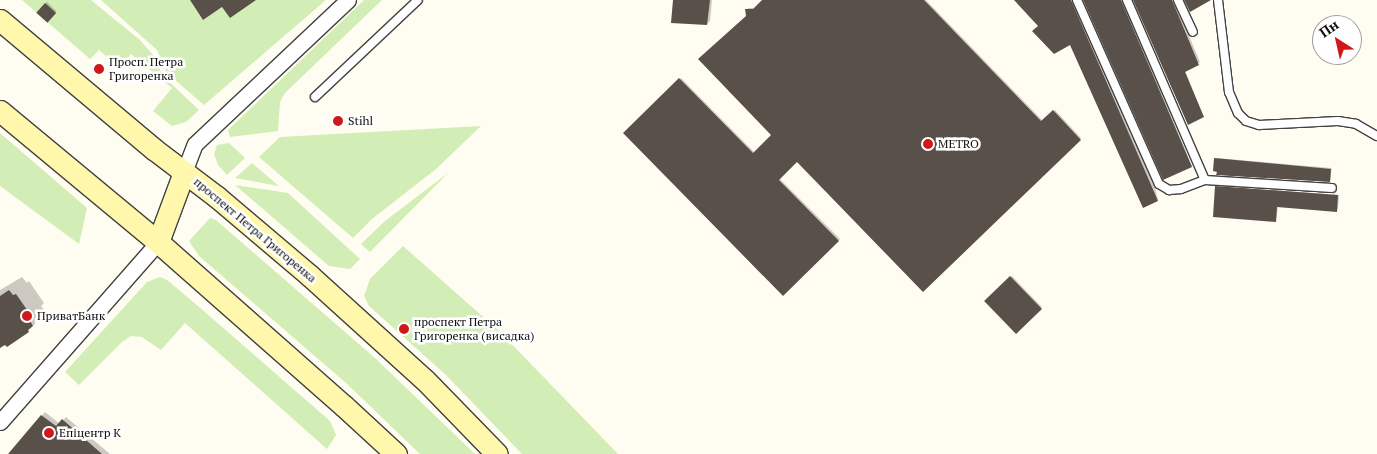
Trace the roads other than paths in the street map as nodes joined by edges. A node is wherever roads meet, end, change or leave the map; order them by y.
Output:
1 (348, 0) edge
2 (418, 0) edge
3 (1077, 0) edge
4 (1127, 0) edge
5 (1178, 0) edge
6 (1218, 0) edge
7 (0, 20) edge
8 (1193, 32) dead end
9 (314, 97) dead end
10 (0, 111) edge
11 (1377, 136) edge
12 (184, 172) junction
13 (1205, 180) junction
14 (1332, 188) dead end
15 (158, 242) junction
16 (0, 422) edge
17 (396, 454) edge
18 (497, 454) edge

1 - 12 street
2 - 9 lane
3 - 13 lane
4 - 13 lane
5 - 8 lane
6 - 11 lane
7 - 12 street, проспект Петра Григоренка
10 - 15 street
12 - 15 street
12 - 18 street, проспект Петра Григоренка
13 - 14 lane
15 - 16 street
15 - 17 street

